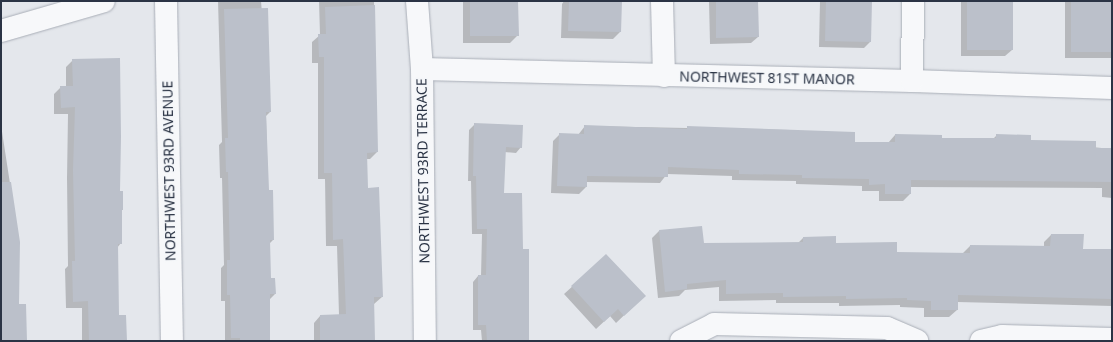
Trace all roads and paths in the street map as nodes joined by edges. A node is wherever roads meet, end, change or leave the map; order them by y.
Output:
1 (104, 1) edge
2 (166, 1) edge
3 (417, 1) edge
4 (662, 1) edge
5 (913, 1) edge
6 (1, 31) edge
7 (422, 69) junction
8 (664, 76) junction
9 (912, 81) junction
10 (1112, 88) edge
11 (1112, 339) edge
12 (681, 340) edge
13 (172, 341) edge
14 (425, 341) edge
15 (917, 341) edge
16 (981, 341) edge

1 - 6 street
2 - 13 street, NORTHWEST 93RD AVENUE
3 - 7 street, NORTHWEST 93RD TERRACE
4 - 8 street
5 - 9 street
7 - 8 street, NORTHWEST 81ST MANOR
7 - 14 street, NORTHWEST 93RD TERRACE
8 - 9 street, NORTHWEST 81ST MANOR
9 - 10 street, NORTHWEST 81ST MANOR
11 - 16 street
12 - 15 street

